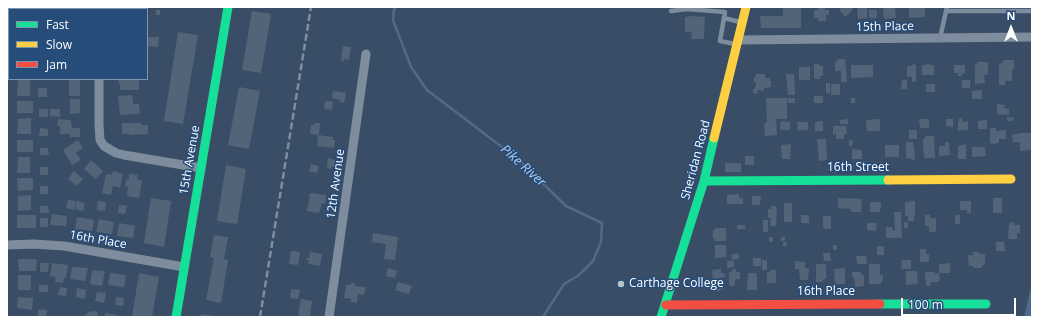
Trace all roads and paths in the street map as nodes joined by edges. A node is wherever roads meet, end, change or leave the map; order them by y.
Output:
1 (228, 7) edge
2 (746, 7) edge
3 (947, 9) edge
4 (672, 11) dead end
5 (1032, 11) edge
6 (724, 18) junction
7 (742, 22) junction
8 (1032, 37) edge
9 (940, 38) junction
10 (737, 42) junction
11 (366, 54) dead end
12 (99, 80) edge
13 (201, 168) junction
14 (1011, 179) dead end
15 (704, 181) junction
16 (7, 245) edge
17 (184, 267) junction
18 (986, 304) dead end
19 (666, 306) junction
20 (176, 317) edge
21 (329, 317) edge
22 (661, 317) edge

1 - 13 street, 15th Avenue
2 - 7 street, Sheridan Road
3 - 5 lane
3 - 9 lane
4 - 6 lane
6 - 7 lane
6 - 10 lane
7 - 10 street, Sheridan Road
8 - 9 street, 15th Place
9 - 10 street, 15th Place
10 - 15 street, Sheridan Road
11 - 21 street, 12th Avenue
12 - 13 street
13 - 17 street, 15th Avenue
14 - 15 street, 16th Street
15 - 19 street, Sheridan Road
16 - 17 street, 16th Place
17 - 20 street, 15th Avenue
18 - 19 street, 16th Place
19 - 22 street, Sheridan Road

